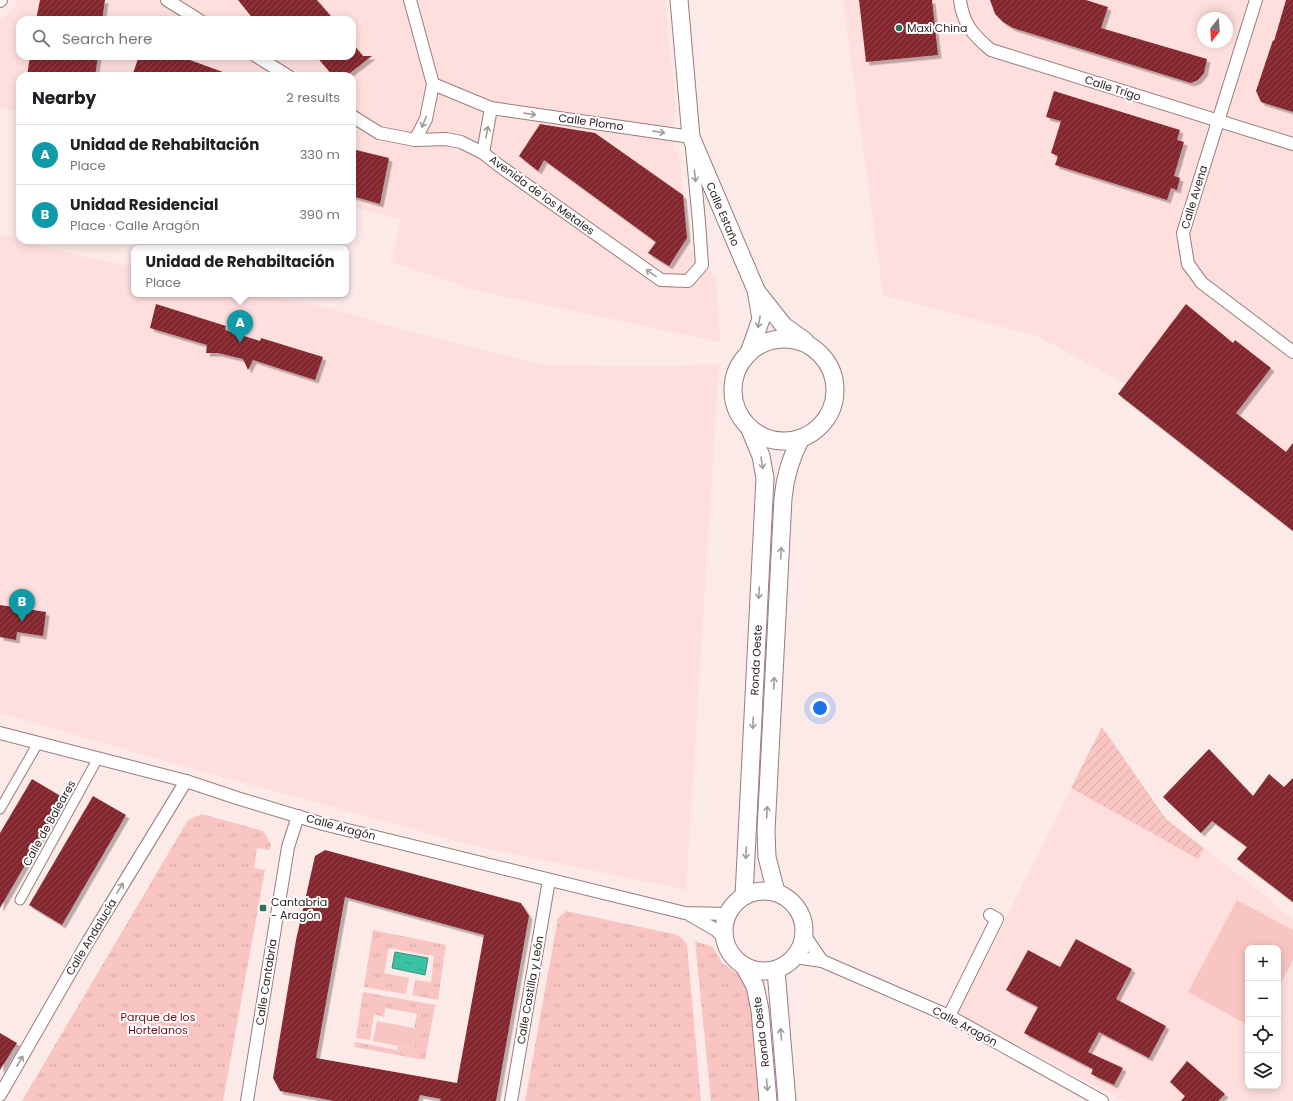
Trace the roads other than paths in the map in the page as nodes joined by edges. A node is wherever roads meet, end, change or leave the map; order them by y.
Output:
1 (167, 0) edge
2 (410, 0) edge
3 (679, 0) edge
4 (960, 0) edge
5 (1256, 0) edge
6 (193, 16) edge
7 (262, 60) edge
8 (282, 72) edge
9 (433, 84) junction
10 (491, 108) junction
11 (356, 119) edge
12 (1218, 121) junction
13 (691, 137) junction
14 (415, 140) junction
15 (1293, 144) edge
16 (483, 153) junction
17 (688, 281) joint
18 (756, 290) junction
19 (813, 348) junction
20 (1293, 352) edge
21 (749, 353) junction
22 (749, 427) junction
23 (801, 438) junction
24 (0, 733) edge
25 (38, 743) junction
26 (98, 758) junction
27 (186, 781) junction
28 (0, 809) edge
29 (298, 816) junction
30 (549, 880) junction
31 (776, 892) junction
32 (744, 896) junction
33 (20, 900) dead end
34 (685, 913) junction
35 (727, 914) junction
36 (990, 915) dead end
37 (804, 936) junction
38 (724, 938) junction
39 (795, 957) junction
40 (822, 961) junction
41 (744, 966) junction
42 (776, 970) junction
43 (948, 1016) junction
44 (0, 1095) edge
45 (247, 1101) edge
46 (510, 1101) edge
47 (768, 1101) edge
48 (787, 1101) edge
49 (1102, 1101) edge

1 - 6 street
2 - 9 street
3 - 13 main road, Calle Estaño
4 - 12 street, Calle Trigo
5 - 12 street, Calle Avena
7 - 8 street
9 - 10 street
9 -> 14 street
10 -> 13 street, Calle Plomo
16 -> 10 street, Avenida de los Metales
11 - 14 street
12 - 15 street, Calle Trigo
12 - 20 street, Calle Avena
13 -> 17 street, Calle Estaño
13 - 18 main road, Calle Estaño
14 - 16 street
17 -> 16 street, Avenida de los Metales
18 - 19 main road, Calle Estaño
18 -> 21 main road, Calle Estaño
19 - 21 main road
19 - 23 main road
21 - 22 main road
22 - 23 main road
22 -> 32 main road, Ronda Oeste
31 -> 23 main road, Ronda Oeste
24 - 25 street, Calle Aragón
25 - 26 street, Calle Aragón
25 - 28 street
26 - 27 street, Calle Aragón
26 - 33 street, Calle de Baleares
27 - 29 street, Calle Aragón
44 -> 27 street, Calle Andalucía
29 - 30 street, Calle Aragón
29 - 45 street, Calle Cantabria
30 - 34 street, Calle Aragón
30 - 46 street, Calle Castilla y León
31 - 32 main road
31 - 37 main road
32 - 35 main road
34 - 35 street, Calle Aragón
34 - 38 street, Calle Aragón
35 - 38 main road
36 - 43 street
37 - 39 main road
37 - 40 street
38 - 41 main road
39 - 40 street, Calle Aragón
39 - 42 main road
40 - 43 street, Calle Aragón
41 - 42 main road
41 -> 47 main road, Ronda Oeste
48 -> 42 main road, Ronda Oeste
43 - 49 street, Calle Aragón

